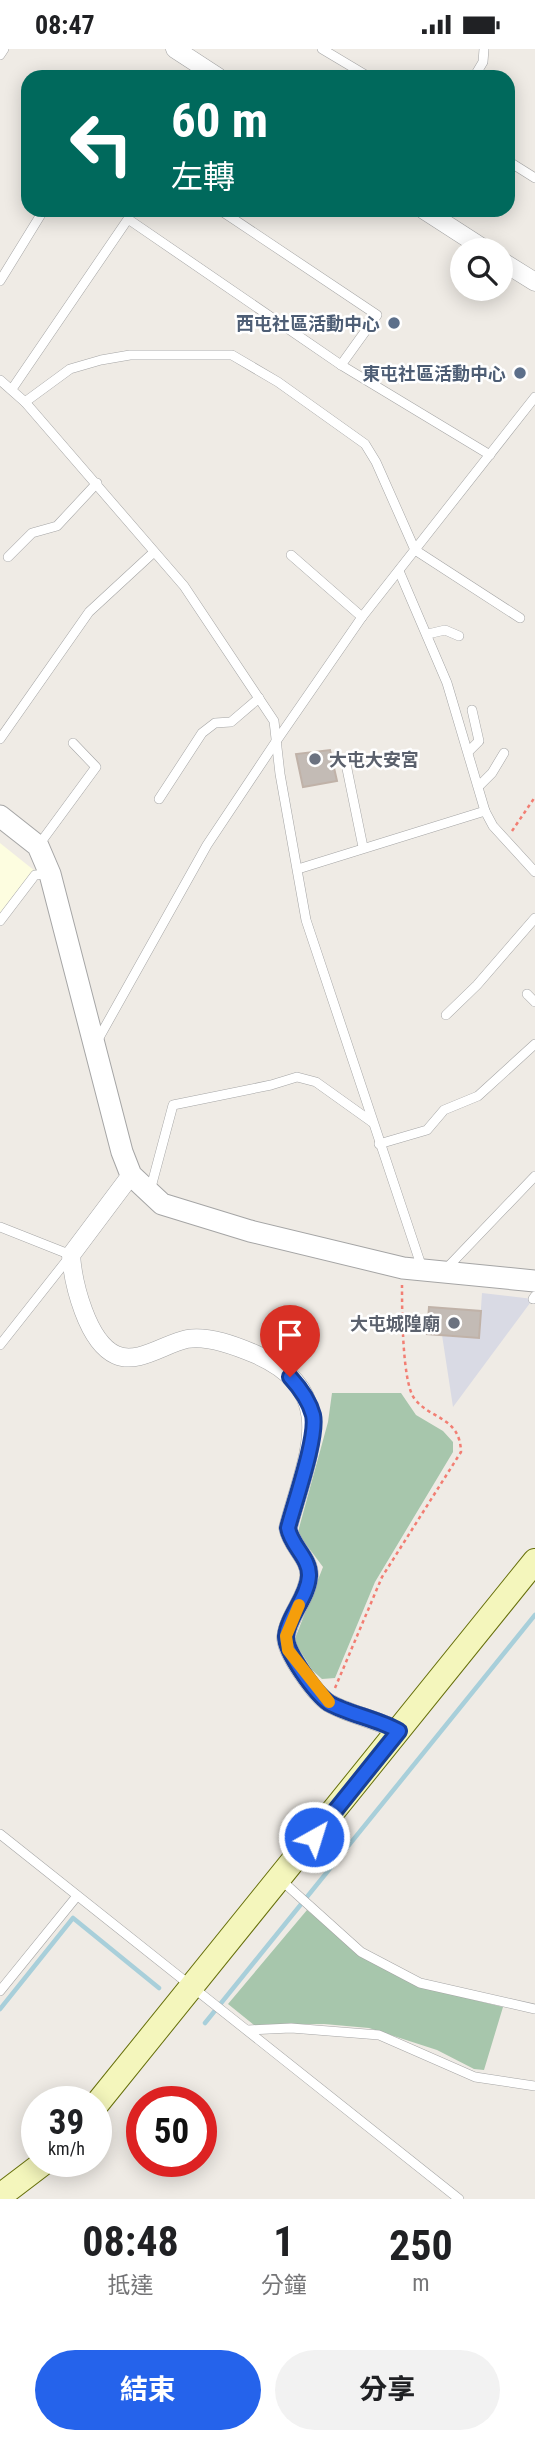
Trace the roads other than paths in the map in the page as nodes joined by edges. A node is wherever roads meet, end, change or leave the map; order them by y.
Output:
1 (4, 49) edge
2 (175, 49) edge
3 (323, 49) edge
4 (484, 49) edge
5 (0, 55) edge
6 (207, 70) edge
7 (358, 70) edge
8 (478, 70) edge
9 (515, 165) edge
10 (535, 178) edge
11 (39, 217) edge
12 (230, 217) edge
13 (435, 217) edge
14 (467, 238) edge
15 (513, 268) edge
16 (0, 281) edge
17 (535, 282) edge
18 (341, 365) junction
19 (0, 380) edge
20 (12, 389) junction
21 (535, 397) edge
22 (25, 402) junction
23 (490, 455) junction
24 (97, 483) junction
25 (415, 550) junction
26 (154, 552) junction
27 (291, 555) dead end
28 (8, 557) dead end
29 (399, 571) junction
30 (362, 617) junction
31 (520, 618) dead end
32 (428, 634) junction
33 (459, 636) dead end
34 (259, 698) junction
35 (472, 710) dead end
36 (0, 739) edge
37 (277, 740) junction
38 (73, 743) dead end
39 (469, 751) junction
40 (504, 753) dead end
41 (345, 759) dead end
42 (479, 786) junction
43 (159, 799) dead end
44 (485, 811) junction
45 (0, 815) edge
46 (38, 846) junction
47 (363, 847) junction
48 (298, 869) junction
49 (535, 872) edge
50 (50, 874) junction
51 (535, 918) edge
52 (0, 921) edge
53 (527, 994) dead end
54 (535, 1002) edge
55 (446, 1015) dead end
56 (535, 1044) edge
57 (93, 1047) junction
58 (373, 1123) junction
59 (379, 1144) junction
60 (131, 1175) junction
61 (535, 1176) edge
62 (149, 1194) junction
63 (0, 1227) edge
64 (71, 1255) junction
65 (423, 1270) junction
66 (534, 1292) edge
67 (0, 1345) edge
68 (535, 1561) edge
69 (399, 1731) junction
70 (0, 1834) edge
71 (286, 1885) junction
72 (76, 1896) junction
73 (0, 1991) edge
74 (197, 1991) junction
75 (535, 2009) edge
76 (248, 2030) junction
77 (535, 2086) edge
78 (112, 2087) edge
79 (23, 2177) edge
80 (2, 2192) edge
81 (459, 2199) edge

1 - 5 lane
2 - 6 street
3 - 7 lane
4 - 8 lane
9 - 10 lane
11 - 16 lane
12 - 18 lane
13 - 14 street
15 - 17 street
18 - 20 lane
18 - 23 lane
19 - 20 lane
20 - 22 lane
21 - 23 lane
22 - 24 lane
22 - 25 lane
23 - 25 lane
24 - 26 lane
24 - 28 lane
25 - 29 lane
25 - 31 lane
26 - 34 lane
26 - 36 lane
27 - 30 lane
29 - 30 lane
29 - 32 lane
30 - 37 lane
32 - 33 lane
32 - 39 lane
34 - 37 lane
34 - 43 lane
35 - 39 lane
37 - 48 lane
37 - 57 lane
38 - 46 lane
39 - 42 lane
40 - 42 lane
41 - 47 lane
42 - 44 lane
44 - 47 lane
44 - 49 lane
45 - 46 street
46 - 50 street
47 - 48 lane
48 - 58 lane
50 - 52 lane
50 - 57 street
51 - 55 lane
53 - 54 lane
56 - 59 lane
57 - 60 street
58 - 59 lane
58 - 62 lane
59 - 65 lane
60 - 62 street
60 - 64 street
61 - 65 lane
62 - 65 street
63 - 64 lane
64 - 67 lane
64 - 69 street
65 - 66 street
68 - 69 main road
69 - 71 main road
70 - 72 lane
71 - 74 main road
71 - 75 lane
72 - 73 lane
72 - 74 lane
74 - 76 lane
74 - 78 main road
76 - 77 lane
76 - 81 lane
79 - 80 main road

